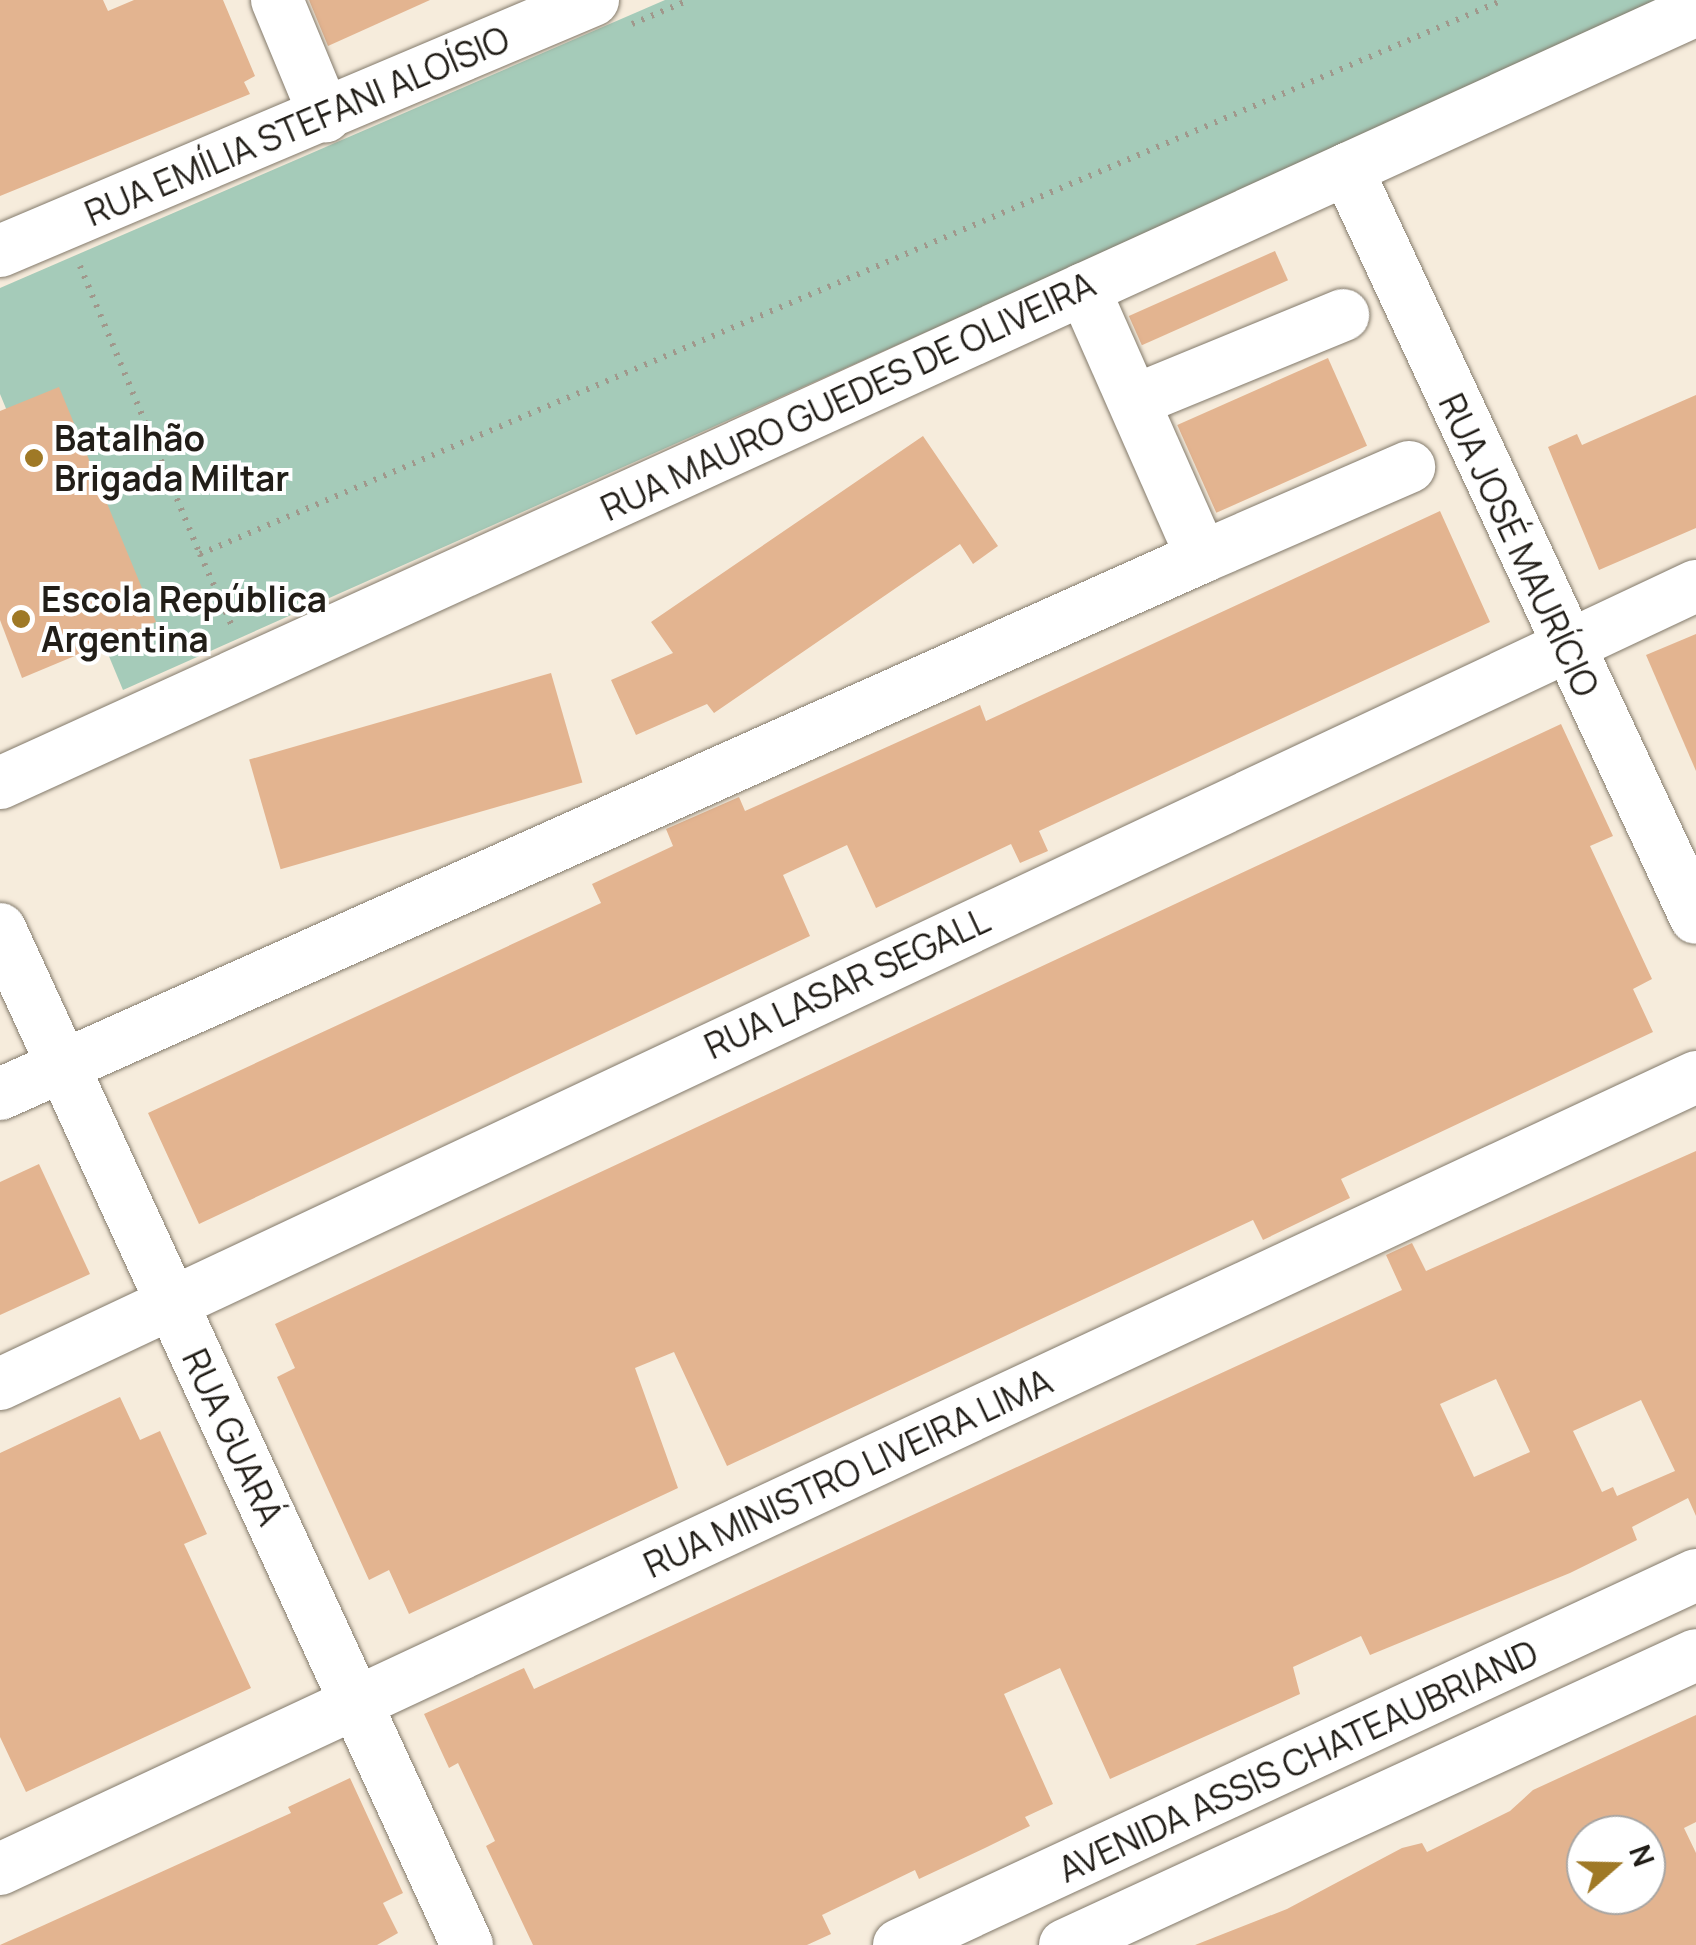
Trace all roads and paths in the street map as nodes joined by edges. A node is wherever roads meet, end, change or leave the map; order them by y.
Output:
1 (277, 0) edge
2 (689, 0) edge
3 (1503, 0) edge
4 (1696, 10) edge
5 (605, 15) edge
6 (325, 116) junction
7 (1347, 169) junction
8 (0, 251) edge
9 (96, 254) dead end
10 (1084, 288) junction
11 (1343, 315) dead end
12 (1136, 400) junction
13 (1409, 467) dead end
14 (200, 554) junction
15 (1202, 557) junction
16 (1696, 586) edge
17 (228, 617) dead end
18 (1563, 642) junction
19 (0, 783) edge
20 (1696, 918) edge
21 (0, 929) edge
22 (13, 993) edge
23 (62, 1065) junction
24 (1696, 1077) edge
25 (0, 1094) edge
26 (172, 1304) junction
27 (0, 1384) edge
28 (1696, 1575) edge
29 (1696, 1655) edge
30 (356, 1704) junction
31 (1412, 1710) junction
32 (1444, 1773) junction
33 (0, 1870) edge
34 (467, 1945) edge
35 (899, 1945) edge
36 (1065, 1945) edge

1 - 6 street
2 - 5 path
3 - 14 path
4 - 7 street, RUA MAURO GUEDES DE OLIVEIRA
5 - 6 street, RUA EMÍLIA STEFANI ALOÍSIO
6 - 8 street, RUA EMÍLIA STEFANI ALOÍSIO
7 - 10 street, RUA MAURO GUEDES DE OLIVEIRA
7 - 18 street, RUA JOSÉ MAURÍCIO
9 - 14 path
10 - 12 street
10 - 19 street, RUA MAURO GUEDES DE OLIVEIRA
11 - 12 street
12 - 15 street
13 - 15 street
14 - 17 path
15 - 23 street
16 - 18 street, RUA LASAR SEGALL
18 - 20 street, RUA JOSÉ MAURÍCIO
18 - 26 street, RUA LASAR SEGALL
21 - 22 street, RUA GUARÁ
22 - 23 street, RUA GUARÁ
23 - 25 street
23 - 26 street, RUA GUARÁ
24 - 30 street, RUA MINISTRO LIVEIRA LIMA
26 - 27 street, RUA LASAR SEGALL
26 - 30 street, RUA GUARÁ
28 - 31 street, AVENIDA ASSIS CHATEAUBRIAND
29 - 32 street, AVENIDA ASSIS CHATEAUBRIAND
30 - 33 street, RUA MINISTRO LIVEIRA LIMA
30 - 34 street, RUA GUARÁ
31 - 32 street
31 - 35 street, AVENIDA ASSIS CHATEAUBRIAND
32 - 36 street, AVENIDA ASSIS CHATEAUBRIAND

